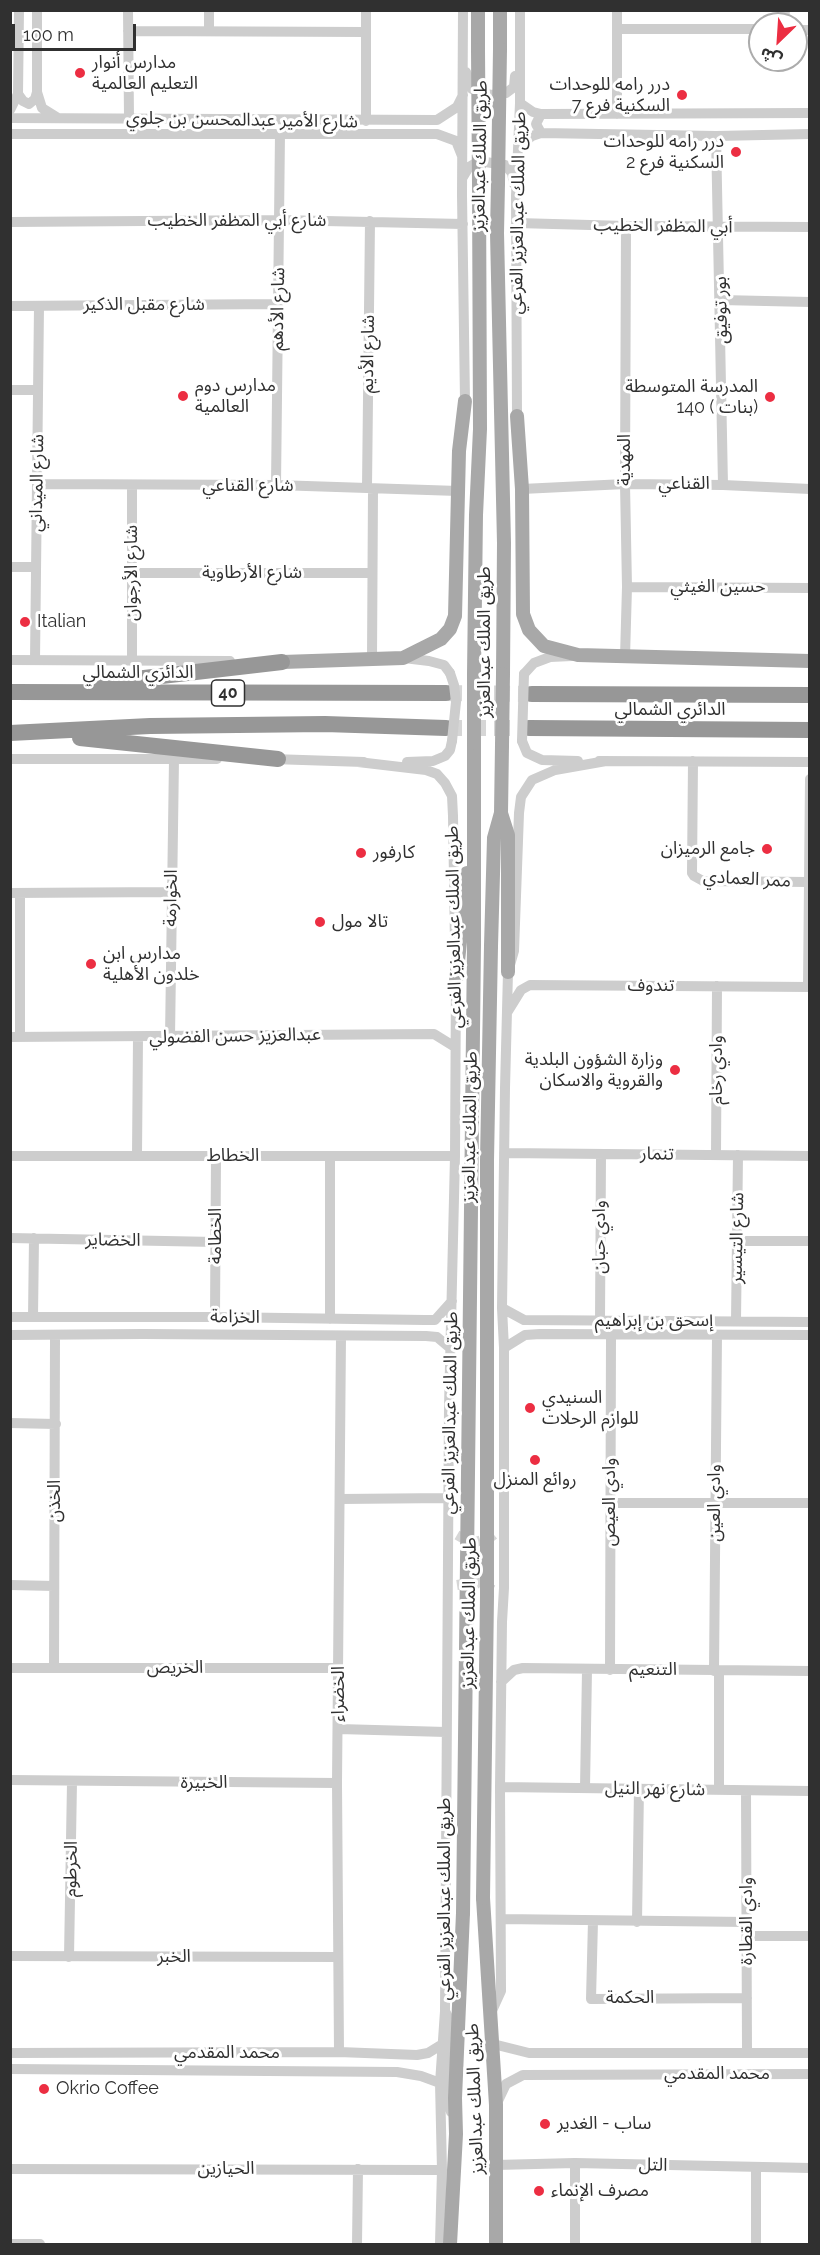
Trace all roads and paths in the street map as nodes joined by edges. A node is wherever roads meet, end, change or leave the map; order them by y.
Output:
1 (19, 10) edge
2 (37, 10) edge
3 (128, 10) edge
4 (209, 10) edge
5 (366, 10) edge
6 (463, 10) edge
7 (478, 10) edge
8 (500, 10) edge
9 (520, 10) edge
10 (617, 10) edge
11 (617, 29) junction
12 (748, 29) edge
13 (520, 30) junction
14 (128, 31) junction
15 (208, 31) junction
16 (366, 32) junction
17 (462, 36) junction
18 (37, 92) junction
19 (18, 94) junction
20 (463, 95) junction
21 (520, 103) junction
22 (10, 110) edge
23 (810, 113) edge
24 (542, 114) junction
25 (617, 114) junction
26 (10, 118) edge
27 (58, 118) junction
28 (129, 118) junction
29 (437, 120) junction
30 (366, 121) junction
31 (280, 133) junction
32 (542, 133) junction
33 (10, 134) edge
34 (436, 134) junction
35 (810, 134) edge
36 (716, 136) junction
37 (519, 147) junction
38 (462, 156) junction
39 (462, 195) junction
40 (516, 196) junction
41 (279, 220) junction
42 (370, 221) junction
43 (10, 222) edge
44 (517, 223) junction
45 (463, 224) junction
46 (626, 226) junction
47 (719, 226) junction
48 (810, 227) edge
49 (720, 300) junction
50 (810, 302) edge
51 (278, 304) junction
52 (10, 306) edge
53 (39, 306) junction
54 (10, 390) edge
55 (38, 390) junction
56 (465, 401) junction
57 (517, 416) junction
58 (37, 484) junction
59 (625, 484) junction
60 (276, 485) junction
61 (723, 485) junction
62 (132, 486) junction
63 (370, 489) junction
64 (522, 489) junction
65 (810, 489) edge
66 (458, 491) junction
67 (476, 515) junction
68 (504, 543) junction
69 (10, 567) edge
70 (36, 567) junction
71 (133, 573) junction
72 (371, 573) junction
73 (627, 587) junction
74 (810, 588) edge
75 (578, 655) junction
76 (625, 657) junction
77 (372, 658) junction
78 (404, 658) junction
79 (10, 660) edge
80 (35, 660) junction
81 (132, 660) junction
82 (810, 661) edge
83 (282, 662) junction
84 (19, 692) edge
85 (446, 693) tunnel mouth
86 (532, 694) tunnel mouth
87 (810, 695) edge
88 (810, 730) edge
89 (10, 733) edge
90 (28, 733) junction
91 (449, 735) junction
92 (526, 735) junction
93 (10, 759) edge
94 (174, 759) junction
95 (278, 759) junction
96 (606, 761) junction
97 (693, 761) junction
98 (358, 762) junction
99 (810, 762) edge
100 (810, 779) edge
101 (473, 808) junction
102 (501, 813) junction
103 (808, 882) edge
104 (170, 892) junction
105 (15, 893) edge
106 (508, 972) junction
107 (456, 981) junction
108 (717, 986) junction
109 (809, 987) edge
110 (507, 1013) junction
111 (16, 1037) edge
112 (138, 1037) junction
113 (170, 1037) junction
114 (455, 1047) junction
115 (504, 1153) junction
116 (601, 1154) junction
117 (137, 1155) junction
118 (716, 1155) junction
119 (738, 1155) junction
120 (10, 1156) edge
121 (216, 1156) junction
122 (330, 1156) junction
123 (455, 1156) junction
124 (810, 1156) edge
125 (10, 1238) edge
126 (34, 1238) junction
127 (737, 1241) junction
128 (810, 1241) edge
129 (216, 1242) junction
130 (452, 1301) junction
131 (502, 1308) junction
132 (10, 1317) edge
133 (33, 1317) junction
134 (215, 1317) junction
135 (330, 1319) junction
136 (425, 1320) junction
137 (539, 1320) junction
138 (600, 1320) junction
139 (736, 1321) junction
140 (810, 1322) edge
141 (540, 1334) junction
142 (611, 1334) junction
143 (10, 1335) edge
144 (55, 1335) junction
145 (717, 1335) junction
146 (810, 1335) edge
147 (341, 1336) junction
148 (426, 1336) junction
149 (450, 1348) junction
150 (504, 1348) junction
151 (10, 1424) edge
152 (56, 1424) junction
153 (448, 1498) junction
154 (340, 1499) junction
155 (610, 1503) junction
156 (715, 1503) junction
157 (810, 1503) edge
158 (448, 1512) junction
159 (504, 1520) junction
160 (497, 1532) tunnel mouth
161 (457, 1534) dead end
162 (10, 1585) edge
163 (457, 1585) dead end
164 (54, 1586) junction
165 (493, 1590) dead end
166 (448, 1604) junction
167 (502, 1622) junction
168 (54, 1667) junction
169 (10, 1668) edge
170 (339, 1668) junction
171 (586, 1670) junction
172 (610, 1670) junction
173 (716, 1671) junction
174 (810, 1671) edge
175 (501, 1682) junction
176 (339, 1729) junction
177 (446, 1732) junction
178 (10, 1780) edge
179 (72, 1782) junction
180 (337, 1784) junction
181 (500, 1787) junction
182 (585, 1788) junction
183 (639, 1788) junction
184 (719, 1790) junction
185 (746, 1791) junction
186 (810, 1791) edge
187 (501, 1919) junction
188 (593, 1922) junction
189 (637, 1922) junction
190 (747, 1922) junction
191 (747, 1936) junction
192 (810, 1936) edge
193 (10, 1956) edge
194 (69, 1957) junction
195 (338, 1957) junction
196 (747, 1998) junction
197 (445, 2011) junction
198 (490, 2015) junction
199 (493, 2044) junction
200 (441, 2045) junction
201 (339, 2052) junction
202 (546, 2052) junction
203 (747, 2052) junction
204 (10, 2053) edge
205 (810, 2053) edge
206 (400, 2055) junction
207 (10, 2069) edge
208 (397, 2072) junction
209 (546, 2074) junction
210 (810, 2074) edge
211 (440, 2082) junction
212 (496, 2105) junction
213 (456, 2134) junction
214 (575, 2163) junction
215 (496, 2165) junction
216 (756, 2168) junction
217 (810, 2168) edge
218 (10, 2169) edge
219 (358, 2169) junction
220 (442, 2170) junction
221 (451, 2228) junction
222 (494, 2240) edge
223 (10, 2244) edge
224 (40, 2244) edge
225 (357, 2244) edge
226 (440, 2244) edge
227 (450, 2244) edge
228 (458, 2244) edge
229 (575, 2244) edge
230 (756, 2244) edge

1 - 19 street
2 - 18 street
3 - 14 street
4 - 15 street
5 - 16 street
6 - 17 street
7 - 67 main road, طريق الملك عبدالعزيز, bridge
8 - 68 main road, طريق الملك عبدالعزيز, bridge
9 - 13 street, طريق الملك عبدالعزيز الفرعي
10 - 11 street
11 - 12 street
11 - 25 street
13 - 17 street
13 - 21 street, طريق الملك عبدالعزيز الفرعي
14 - 15 street
14 - 28 street
15 - 16 street
16 - 30 street
17 - 20 street
18 - 19 street
18 - 27 street
19 - 22 street
20 - 29 street
20 - 38 street
21 - 24 street
21 - 37 street, طريق الملك عبدالعزيز الفرعي
23 - 25 street
24 - 25 street
24 - 32 street
26 - 27 street, شارع الأمير عبدالمحسن بن جلوي
27 - 28 street, شارع الأمير عبدالمحسن بن جلوي
28 - 30 street, شارع الأمير عبدالمحسن بن جلوي
29 - 30 street, شارع الأمير عبدالمحسن بن جلوي
29 - 34 street
31 - 33 street, شارع الأمير عبدالمحسن بن جلوي
31 - 34 street, شارع الأمير عبدالمحسن بن جلوي
31 - 41 street, شارع الأدهم
32 - 36 street
32 - 37 street
34 - 38 street
35 - 36 street
36 - 47 street, بور توفيق
37 - 40 street, طريق الملك عبدالعزيز الفرعي
38 - 39 street
39 - 40 street
39 - 45 street
40 - 44 street, طريق الملك عبدالعزيز الفرعي
41 - 42 street, شارع أبي المظفر الخطيب
41 - 43 street, شارع أبي المظفر الخطيب
41 - 51 street, شارع الأدهم
42 - 45 street, شارع أبي المظفر الخطيب
42 - 63 street, شارع الأديم
44 - 46 street, أبي المظفر الخطيب
44 - 57 street, طريق الملك عبدالعزيز الفرعي
45 - 56 street
46 - 47 street, أبي المظفر الخطيب
46 - 59 street, المهدية
47 - 48 street, أبي المظفر الخطيب
47 - 49 street, بور توفيق
49 - 50 street
49 - 61 street, بور توفيق
51 - 53 street, شارع مقبل الذكير
51 - 60 street, شارع الأدهم
52 - 53 street, شارع مقبل الذكير
53 - 55 street, شارع الميداني
54 - 55 street
55 - 58 street, شارع الميداني
56 - 66 main road
56 - 67 main road
57 - 64 main road
57 - 68 main road
58 - 62 street, شارع القناعي
58 - 70 street, شارع الميداني
59 - 61 street, القناعي
59 - 64 street, القناعي
59 - 73 street, المهدية
60 - 62 street, شارع القناعي
60 - 63 street, شارع القناعي
61 - 65 street, القناعي
62 - 71 street, شارع الأرجوان
63 - 66 street, شارع القناعي
63 - 72 street, شارع الأديم
64 - 75 main road
66 - 78 main road
67 - 101 main road, طريق الملك عبدالعزيز, bridge
68 - 102 main road, طريق الملك عبدالعزيز, bridge
69 - 70 street
70 - 80 street, شارع الميداني
71 - 72 street, شارع الأرطاوية
71 - 81 street, شارع الأرجوان
72 - 77 street, شارع الأديم
73 - 74 street, حسين الغيثي
73 - 76 street, المهدية
75 - 76 main road
75 - 92 street, bridge
76 - 82 main road
77 - 78 main road
77 - 83 main road
78 - 91 street, bridge
79 - 80 street, الدائري الشمالي
80 - 81 street, الدائري الشمالي
81 - 83 street, الدائري الشمالي
83 - 84 highway
84 - 85 highway, الدائري الشمالي / 40
86 - 87 highway, الدائري الشمالي
88 - 92 highway, الدائري الشمالي
89 - 90 highway, 40
90 - 91 highway, 40
90 - 95 highway
91 - 98 street
92 - 96 street
93 - 94 street
94 - 95 street
94 - 104 street, الخوارمة
95 - 98 street
96 - 97 street
96 - 106 street
97 - 99 street
97 - 103 street, ممر العمادي
98 - 107 street, طريق الملك عبدالعزيز الفرعي
100 - 103 street
101 - 107 main road
101 - 213 main road, طريق الملك عبدالعزيز, bridge
102 - 106 main road
102 - 198 main road, طريق الملك عبدالعزيز, bridge
103 - 109 street
104 - 105 street
104 - 113 street, الخوارمة
105 - 111 street
106 - 110 street
107 - 114 street, طريق الملك عبدالعزيز الفرعي
108 - 109 street, تندوف
108 - 110 street, تندوف
108 - 118 street, وادي رخام
110 - 115 street
111 - 112 street, عبدالعزيز حسن الفضولي
112 - 113 street, عبدالعزيز حسن الفضولي
112 - 117 street
113 - 114 street, عبدالعزيز حسن الفضولي
114 - 123 street, طريق الملك عبدالعزيز الفرعي
115 - 116 street, تنمار
115 - 131 street
116 - 118 street, تنمار
116 - 138 street, وادي حبان
117 - 120 street, الخطاط
117 - 121 street, الخطاط
118 - 119 street, تنمار
119 - 124 street, تنمار
119 - 127 street, شارع التيسير
121 - 122 street, الخطاط
121 - 129 street, الخطامة
122 - 123 street, الخطاط
122 - 135 street
123 - 130 street, طريق الملك عبدالعزيز الفرعي
125 - 126 street, الخضاير
126 - 129 street, الخضاير
126 - 133 street
127 - 128 street
127 - 139 street, شارع التيسير
129 - 134 street, الخطامة
130 - 136 street
130 - 149 street, طريق الملك عبدالعزيز الفرعي
131 - 137 street, إسحق بن إبراهيم
131 - 150 street
132 - 133 street, الخزامة
133 - 134 street, الخزامة
134 - 135 street, الخزامة
135 - 136 street, الخزامة
136 - 148 street
137 - 138 street, إسحق بن إبراهيم
137 - 141 street
138 - 139 street, إسحق بن إبراهيم
139 - 140 street, إسحق بن إبراهيم
141 - 142 street, إسحق بن إبراهيم
141 - 150 street, إسحق بن إبراهيم
142 - 145 street, إسحق بن إبراهيم
142 - 155 street, وادي العيص
143 - 144 street, الخزامة
144 - 147 street, الخزامة
144 - 152 street, الخذن
145 - 146 street, إسحق بن إبراهيم
145 - 156 street, وادي العين
147 - 148 street, الخزامة
147 - 154 street, الخضراء
148 - 149 street, الخزامة
149 - 153 street, طريق الملك عبدالعزيز الفرعي
150 - 159 street
151 - 152 street
152 - 164 street, الخذن
153 - 154 street
153 - 158 street, طريق الملك عبدالعزيز الفرعي
154 - 170 street, الخضراء
155 - 156 street
155 - 172 street, وادي العيص
156 - 157 street
156 - 173 street, وادي العين
158 - 161 street
158 - 166 street, طريق الملك عبدالعزيز الفرعي
159 - 160 street
159 - 167 street
162 - 164 street
163 - 166 street
164 - 168 street, الخذن
165 - 167 street
166 - 177 street, طريق الملك عبدالعزيز الفرعي
167 - 175 street
168 - 169 street, الخريص
168 - 170 street, الخريص
170 - 176 street, الخضراء
171 - 172 street, التنعيم
171 - 175 street, التنعيم
171 - 182 street
172 - 173 street, التنعيم
173 - 174 street, التنعيم
173 - 184 street, وادي العين
175 - 181 street
176 - 177 street
176 - 180 street, الخضراء
177 - 197 street, طريق الملك عبدالعزيز الفرعي
178 - 179 street, الخبيرة
179 - 180 street, الخبيرة
179 - 194 street, الخرطوم
180 - 195 street, الخضراء
181 - 182 street, شارع نهر النيل
181 - 187 street
182 - 183 street, شارع نهر النيل
183 - 184 street, شارع نهر النيل
183 - 189 street
184 - 185 street, شارع نهر النيل
185 - 186 street, شارع نهر النيل
185 - 190 street, وادي القطارة
187 - 188 street
187 - 198 street
188 - 189 street
188 - 196 street, الحكمة
189 - 190 street
190 - 191 street, وادي القطارة
191 - 192 street
191 - 196 street, وادي القطارة
193 - 194 street, الخبر
194 - 195 street, الخبر
195 - 201 street, الخضراء
196 - 203 street, وادي القطارة
197 - 200 street
197 - 213 street, طريق الملك عبدالعزيز الفرعي
198 - 199 main road, طريق الملك عبدالعزيز
199 - 202 street, محمد المقدمي
199 - 212 main road, طريق الملك عبدالعزيز
200 - 206 street, محمد المقدمي
200 - 211 street
201 - 204 street, محمد المقدمي
201 - 206 street, محمد المقدمي
202 - 203 street, محمد المقدمي
202 - 209 street
203 - 205 street, محمد المقدمي
206 - 208 street
207 - 208 street, محمد المقدمي
208 - 211 street, محمد المقدمي
209 - 210 street, محمد المقدمي
209 - 212 street, محمد المقدمي
211 - 220 street
212 - 215 main road, طريق الملك عبدالعزيز
213 - 221 main road, طريق الملك عبدالعزيز
214 - 215 street, التل
214 - 216 street, التل
214 - 229 street
215 - 222 main road, طريق الملك عبدالعزيز
216 - 217 street, التل
216 - 230 street
218 - 219 street, الحيازين
219 - 220 street, الحيازين
219 - 225 street
220 - 226 street
221 - 227 main road, طريق الملك عبدالعزيز
221 - 228 main road
223 - 224 street

